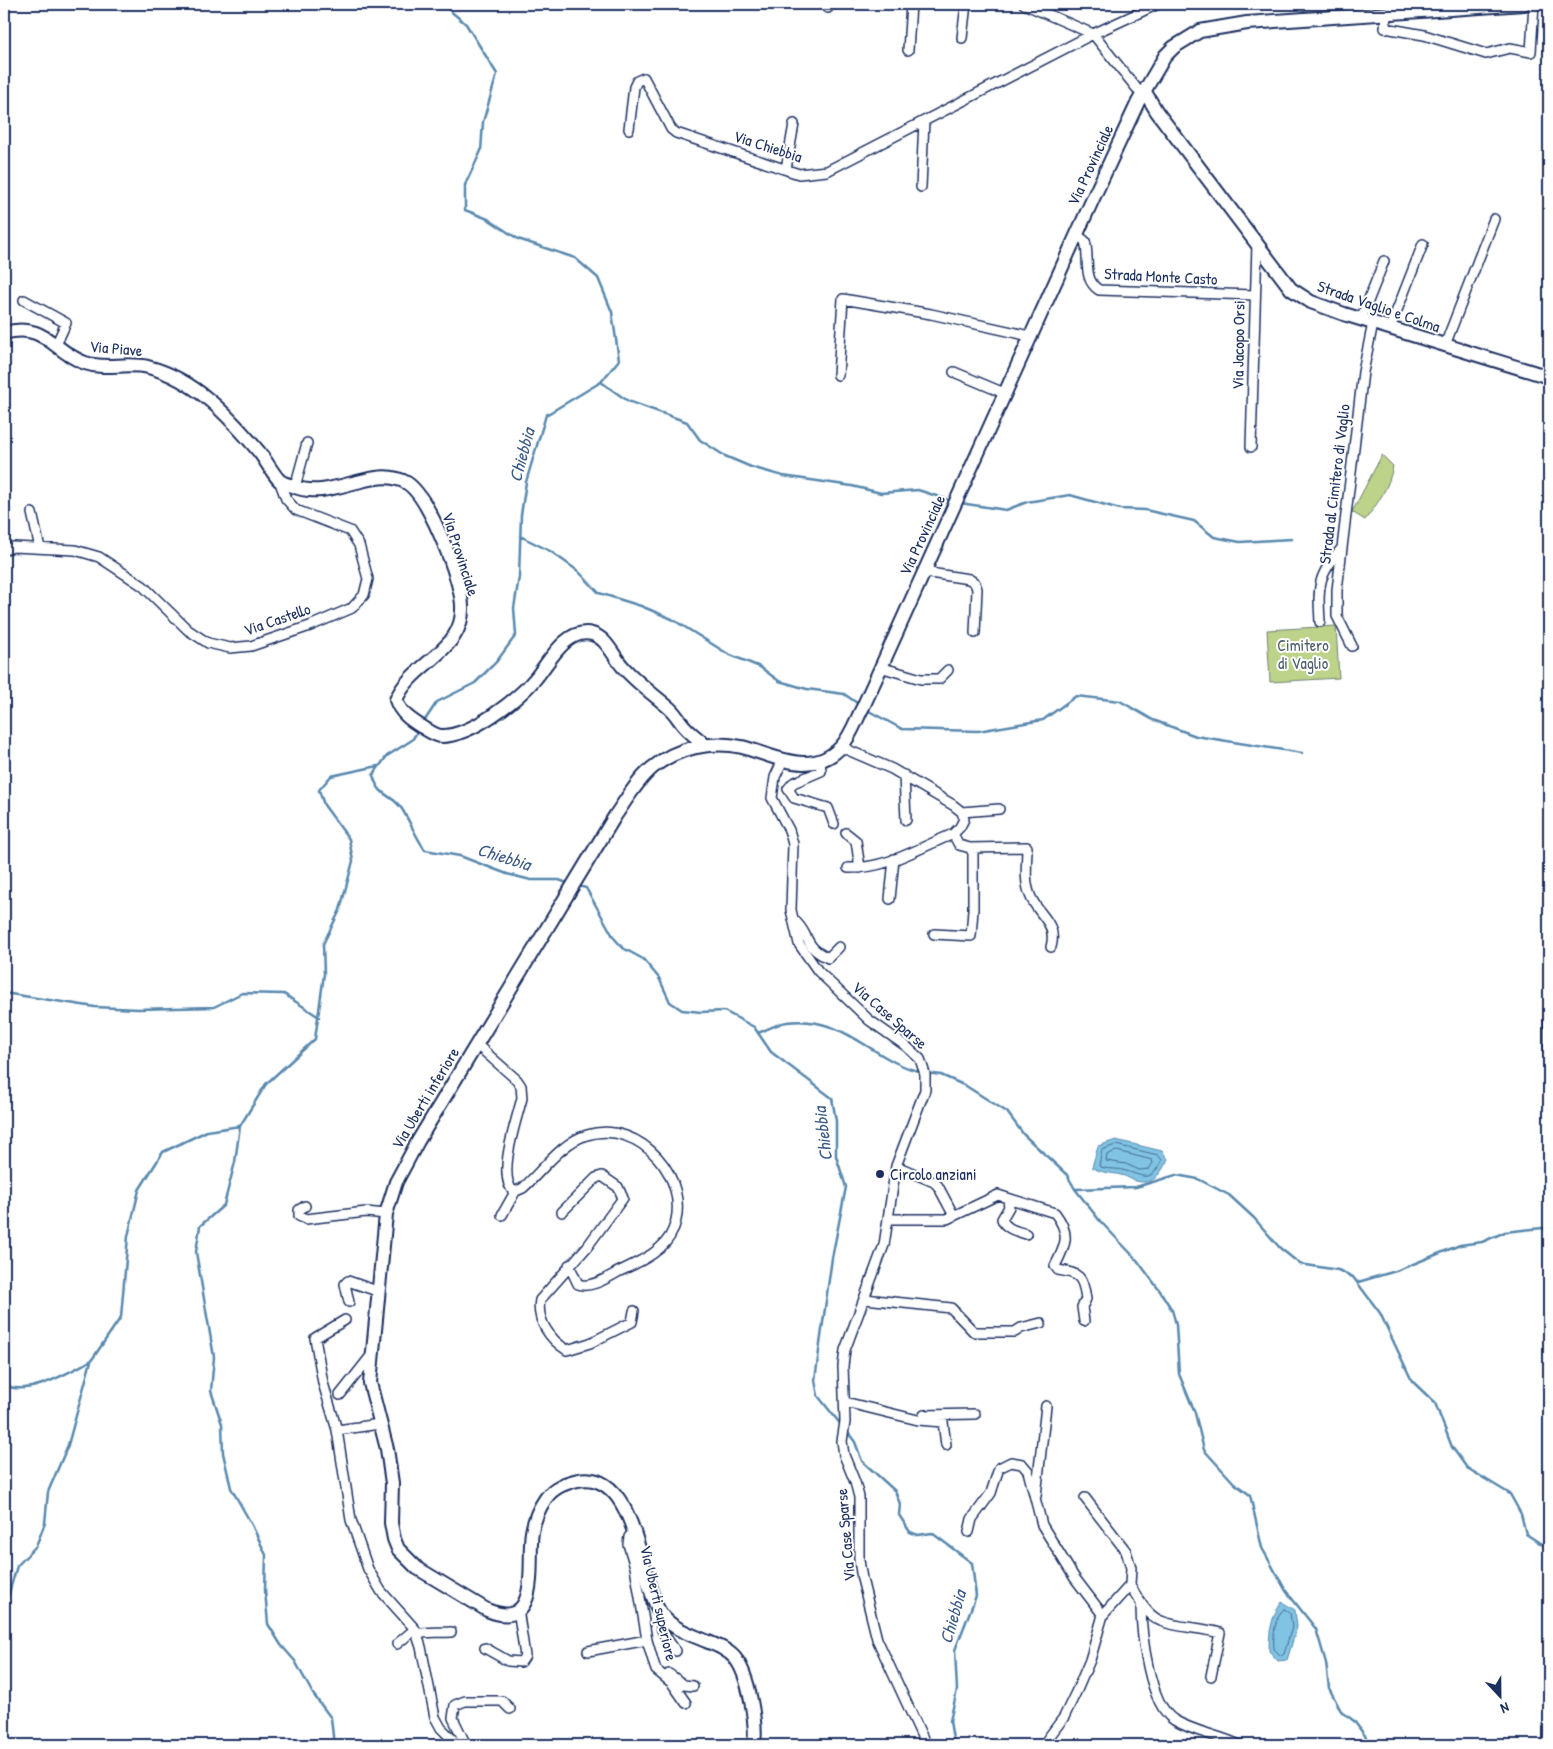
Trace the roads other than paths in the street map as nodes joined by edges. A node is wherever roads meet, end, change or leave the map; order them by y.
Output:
1 (911, 4) edge
2 (966, 4) edge
3 (1024, 4) edge
4 (1158, 4) edge
5 (1524, 4) edge
6 (1534, 4) edge
7 (1386, 14) junction
8 (1093, 34) junction
9 (962, 38) dead end
10 (908, 50) dead end
11 (1145, 92) junction
12 (924, 121) junction
13 (794, 124) dead end
14 (629, 129) dead end
15 (786, 169) junction
16 (921, 187) dead end
17 (1494, 219) dead end
18 (1076, 234) junction
19 (1257, 243) junction
20 (1423, 244) dead end
21 (1384, 261) dead end
22 (1254, 295) junction
23 (24, 300) dead end
24 (1367, 321) junction
25 (1390, 328) junction
26 (4, 333) edge
27 (1030, 336) junction
28 (56, 344) junction
29 (1445, 345) junction
30 (954, 372) dead end
31 (838, 375) dead end
32 (1549, 377) edge
33 (1004, 393) junction
34 (306, 444) dead end
35 (1252, 447) dead end
36 (279, 480) junction
37 (295, 487) junction
38 (32, 513) dead end
39 (40, 548) junction
40 (1342, 548) junction
41 (4, 550) edge
42 (923, 572) junction
43 (1320, 622) dead end
44 (975, 633) dead end
45 (1352, 646) dead end
46 (880, 667) junction
47 (948, 670) dead end
48 (685, 727) junction
49 (705, 745) junction
50 (841, 746) junction
51 (680, 752) junction
52 (783, 760) junction
53 (820, 761) junction
54 (904, 775) junction
55 (999, 809) dead end
56 (962, 812) junction
57 (906, 820) dead end
58 (834, 824) dead end
59 (846, 832) dead end
60 (953, 834) junction
61 (970, 848) junction
62 (894, 860) junction
63 (848, 868) dead end
64 (860, 868) junction
65 (890, 899) dead end
66 (793, 919) junction
67 (934, 934) dead end
68 (839, 947) dead end
69 (1051, 947) dead end
70 (1549, 1017) edge
71 (476, 1044) junction
72 (1549, 1057) edge
73 (896, 1166) junction
74 (515, 1192) junction
75 (1008, 1200) junction
76 (305, 1206) dead end
77 (562, 1212) dead end
78 (386, 1214) junction
79 (502, 1215) dead end
80 (954, 1216) junction
81 (888, 1219) junction
82 (1026, 1234) dead end
83 (569, 1265) junction
84 (377, 1291) junction
85 (864, 1299) junction
86 (349, 1302) dead end
87 (634, 1310) dead end
88 (345, 1320) dead end
89 (1084, 1321) dead end
90 (1041, 1323) dead end
91 (370, 1357) junction
92 (340, 1395) dead end
93 (845, 1402) junction
94 (1046, 1406) dead end
95 (975, 1414) dead end
96 (903, 1415) junction
97 (380, 1424) junction
98 (337, 1430) junction
99 (946, 1445) dead end
100 (1085, 1498) dead end
101 (1036, 1503) junction
102 (635, 1531) junction
103 (969, 1532) dead end
104 (1130, 1585) junction
105 (1141, 1605) junction
106 (518, 1609) junction
107 (660, 1612) junction
108 (1103, 1615) junction
109 (416, 1632) junction
110 (451, 1632) dead end
111 (647, 1640) junction
112 (397, 1644) dead end
113 (485, 1648) dead end
114 (588, 1651) dead end
115 (676, 1651) dead end
116 (654, 1664) junction
117 (1211, 1676) dead end
118 (693, 1686) dead end
119 (686, 1703) dead end
120 (510, 1709) dead end
121 (458, 1745) edge
122 (466, 1745) edge
123 (754, 1745) edge
124 (926, 1745) edge
125 (1043, 1745) edge
126 (1239, 1745) edge

1 - 10 street
2 - 9 street
3 - 8 street
4 - 8 street, Via Chiebbia
5 - 7 main road, Via Provinciale
6 - 7 street
7 - 11 main road, Via Provinciale
8 - 11 street
8 - 12 street, Via Chiebbia
11 - 18 main road, Via Provinciale
11 - 19 main road, Strada Vaglio e Colma
12 - 15 street, Via Chiebbia
12 - 16 street
13 - 15 street
14 - 15 street, Via Chiebbia
17 - 29 street
18 - 22 street, Strada Monte Casto
18 - 27 main road, Via Provinciale
19 - 22 street, Via Jacopo Orsi
19 - 24 main road, Strada Vaglio e Colma
20 - 25 street
21 - 24 street, Strada al Cimitero di Vaglio
22 - 35 street, Via Jacopo Orsi
23 - 28 street
24 - 25 main road, Strada Vaglio e Colma
24 - 40 street, Strada al Cimitero di Vaglio
25 - 29 main road, Strada Vaglio e Colma
26 - 28 main road, Via Piave
27 - 31 street
27 - 33 main road, Via Provinciale
28 - 36 main road, Via Piave
29 - 32 main road, Strada Vaglio e Colma
30 - 33 street
33 - 42 main road, Via Provinciale
34 - 37 street
36 - 37 main road, Via Provinciale
36 - 39 street, Via Castello
37 - 48 main road, Via Provinciale
38 - 39 street
39 - 41 street, Via Castello
40 - 43 street
40 - 45 street, Strada al Cimitero di Vaglio
42 - 44 street
42 - 46 main road, Via Provinciale
46 - 47 street
46 - 50 main road, Via Provinciale
48 - 49 main road, Via Provinciale
48 - 51 main road
49 - 51 main road, Via Uberti inferiore
49 - 52 main road, Via Uberti inferiore
50 - 53 main road
50 - 54 street
51 - 71 main road, Via Uberti inferiore
52 - 53 main road, Via Uberti inferiore
52 - 66 street, Via Case Sparse
53 - 58 street
54 - 56 street
54 - 57 street
55 - 56 street
56 - 60 street
59 - 64 street
60 - 61 street
60 - 62 street
61 - 67 street
61 - 69 street
62 - 64 street
62 - 65 street
63 - 64 street
66 - 68 street
66 - 73 street, Via Case Sparse
70 - 72 street
71 - 74 street
71 - 78 main road, Via Uberti inferiore
73 - 80 street
73 - 81 street, Via Case Sparse
74 - 79 street
74 - 83 street
75 - 80 street
75 - 82 street
75 - 89 street
76 - 78 street
77 - 83 street
78 - 84 main road, Via Uberti inferiore
80 - 81 street
81 - 85 street, Via Case Sparse
83 - 87 street
84 - 86 street
84 - 91 main road, Via Uberti inferiore
85 - 90 street
85 - 93 street, Via Case Sparse
88 - 98 street
91 - 92 street
91 - 97 main road, Via Uberti inferiore
93 - 96 street
93 - 124 street, Via Case Sparse
94 - 101 street
95 - 96 street
96 - 99 street
97 - 98 street
97 - 106 main road, Via Uberti inferiore
98 - 109 street
100 - 104 street
101 - 103 street
101 - 108 street
102 - 106 main road, Via Uberti superiore
102 - 107 main road, Via Uberti superiore
102 - 111 street, Via Uberti superiore
104 - 105 street
104 - 108 street
105 - 117 street
105 - 126 street
106 - 113 street
107 - 115 street
107 - 123 main road, Via Uberti superiore
108 - 125 street
109 - 110 street
109 - 112 street
109 - 121 street
111 - 114 street
111 - 116 street, Via Uberti superiore
116 - 118 street
116 - 119 street, Via Uberti superiore
120 - 122 street

